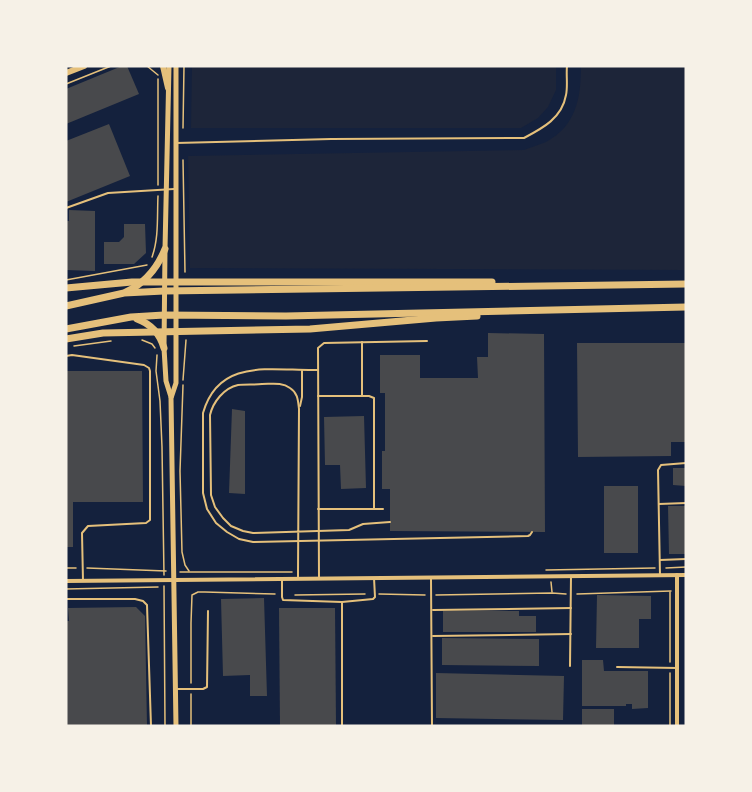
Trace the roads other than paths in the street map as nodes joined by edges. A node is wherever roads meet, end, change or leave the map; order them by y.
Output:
1 (84, 66) edge
2 (163, 66) edge
3 (169, 66) edge
4 (176, 66) edge
5 (567, 66) edge
6 (66, 73) edge
7 (168, 87) junction
8 (176, 143) junction
9 (167, 189) junction
10 (176, 189) junction
11 (66, 208) edge
12 (165, 249) junction
13 (686, 285) edge
14 (66, 288) edge
15 (164, 291) junction
16 (176, 291) junction
17 (124, 293) junction
18 (66, 306) edge
19 (686, 309) edge
20 (164, 315) junction
21 (176, 315) junction
22 (131, 317) junction
23 (66, 329) edge
24 (66, 339) edge
25 (427, 341) dead end
26 (362, 342) junction
27 (164, 348) junction
28 (66, 356) edge
29 (317, 370) junction
30 (302, 371) junction
31 (318, 396) junction
32 (362, 396) junction
33 (171, 398) junction
34 (299, 409) junction
35 (686, 463) edge
36 (686, 503) edge
37 (659, 504) junction
38 (318, 509) junction
39 (374, 509) junction
40 (383, 509) dead end
41 (390, 522) dead end
42 (532, 532) dead end
43 (686, 559) edge
44 (660, 560) junction
45 (660, 575) junction
46 (677, 575) junction
47 (686, 575) edge
48 (571, 576) junction
49 (431, 577) junction
50 (298, 578) junction
51 (319, 578) junction
52 (374, 578) junction
53 (174, 579) junction
54 (282, 579) junction
55 (66, 581) edge
56 (83, 581) junction
57 (66, 599) edge
58 (342, 602) junction
59 (571, 608) junction
60 (432, 610) junction
61 (208, 611) dead end
62 (571, 633) junction
63 (432, 636) junction
64 (570, 666) dead end
65 (618, 667) dead end
66 (677, 668) junction
67 (176, 689) junction
68 (151, 726) edge
69 (176, 726) edge
70 (342, 726) edge
71 (432, 726) edge
72 (676, 726) edge

1 - 6 main road
2 - 7 main road
3 - 7 street
4 - 8 street
5 - 8 lane
7 - 9 street
8 - 10 street
9 - 10 lane
9 - 11 lane
9 - 12 street
10 - 16 street
12 - 15 street
12 - 17 main road
13 - 14 main road
13 - 16 main road
15 - 16 main road
15 - 17 main road
15 - 20 street
16 - 21 street
17 - 18 main road
19 - 21 main road
19 - 24 main road
20 - 21 main road
20 - 22 main road
20 - 27 street
21 - 33 street
22 - 23 main road
22 - 27 main road
25 - 26 lane
26 - 29 lane
26 - 32 lane
27 - 33 street
28 - 56 lane
29 - 30 lane
29 - 31 lane
30 - 34 lane
30 - 42 lane
31 - 32 lane
31 - 38 lane
32 - 39 lane
33 - 53 street
34 - 41 lane
34 - 50 lane
35 - 37 lane
36 - 37 lane
37 - 44 lane
38 - 39 lane
38 - 51 lane
39 - 40 lane
43 - 44 lane
44 - 45 lane
45 - 46 street
45 - 48 street
46 - 47 street
46 - 66 street
48 - 49 street
48 - 59 lane
49 - 52 street
49 - 60 lane
50 - 51 street
50 - 54 street
51 - 52 street
52 - 58 lane
53 - 54 street
53 - 56 street
53 - 67 street
54 - 58 lane
55 - 56 street
57 - 68 lane
58 - 70 lane
59 - 60 lane
59 - 62 lane
60 - 63 lane
61 - 67 lane
62 - 63 lane
62 - 64 lane
63 - 71 lane
65 - 66 lane
66 - 72 street
67 - 69 street

